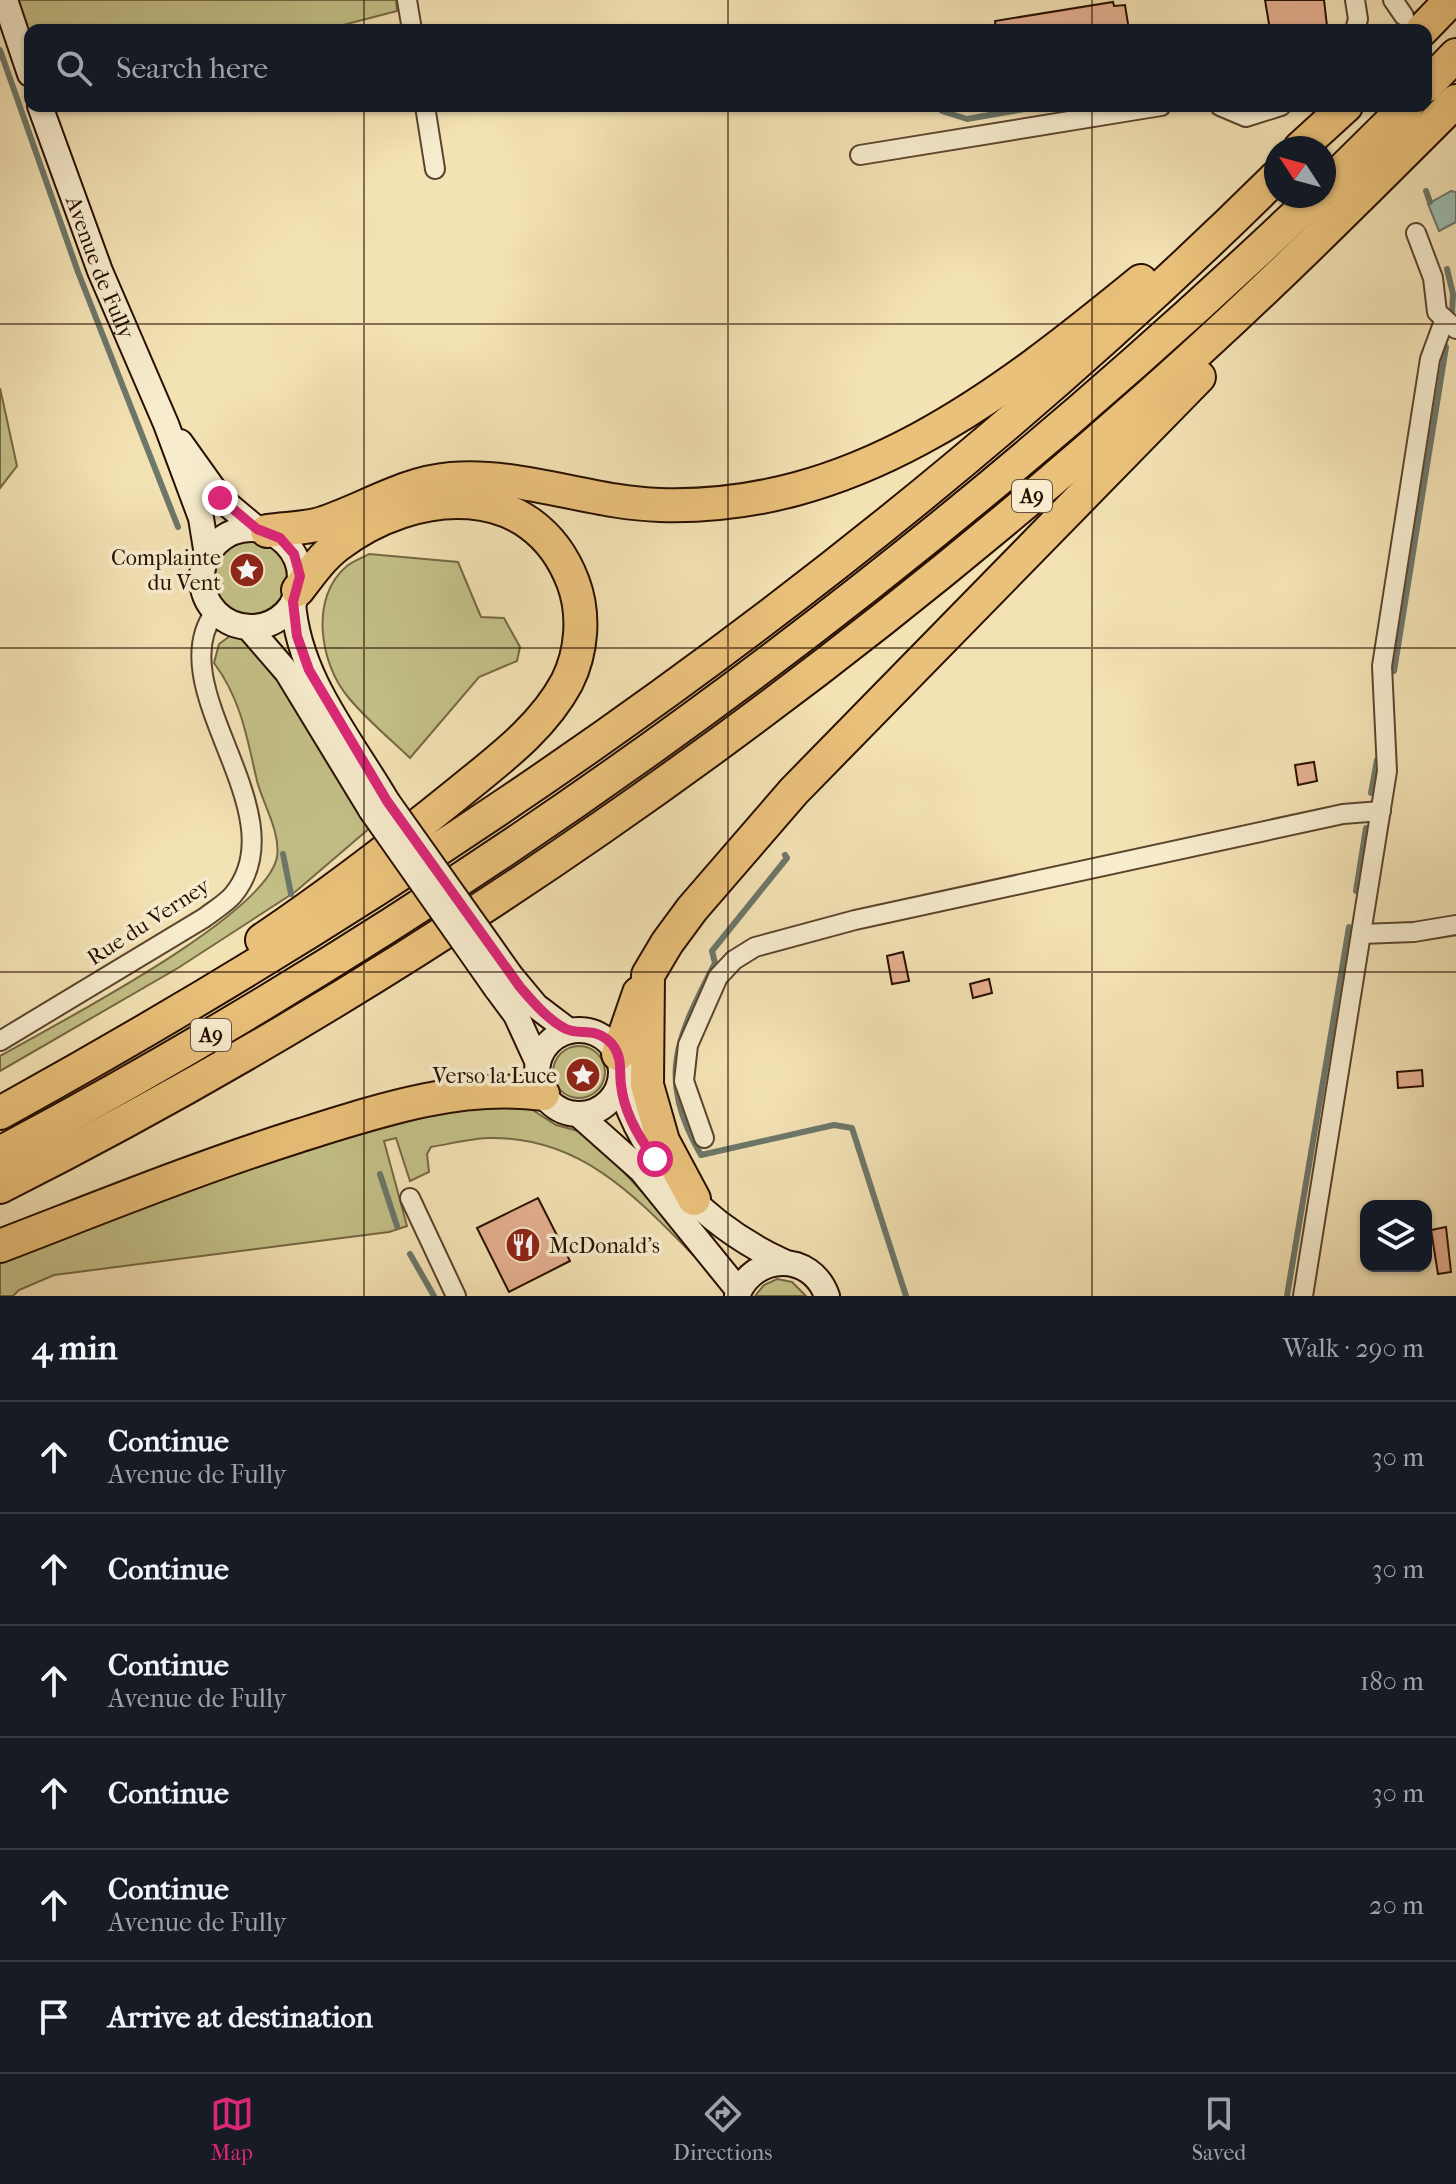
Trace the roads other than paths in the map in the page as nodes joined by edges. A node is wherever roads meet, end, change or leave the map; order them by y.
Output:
1 (5, 0) edge
2 (407, 0) edge
3 (1355, 0) edge
4 (1451, 0) edge
5 (1406, 15) edge
6 (411, 24) edge
7 (1357, 24) edge
8 (1456, 55) edge
9 (24, 56) edge
10 (1432, 80) edge
11 (1456, 103) edge
12 (42, 112) edge
13 (426, 112) edge
14 (1124, 112) edge
15 (1234, 112) edge
16 (1262, 112) edge
17 (1341, 112) edge
18 (1401, 112) edge
19 (1315, 136) edge
20 (860, 155) dead end
21 (435, 169) dead end
22 (1336, 176) edge
23 (1264, 178) edge
24 (1264, 189) edge
25 (1303, 208) edge
26 (1416, 233) dead end
27 (1450, 325) edge
28 (166, 424) junction
29 (262, 530) junction
30 (207, 555) junction
31 (296, 596) junction
32 (215, 612) junction
33 (248, 627) junction
34 (379, 806) junction
35 (1381, 811) junction
36 (1456, 925) edge
37 (1361, 934) junction
38 (648, 975) junction
39 (504, 982) junction
40 (569, 1031) junction
41 (0, 1041) edge
42 (619, 1068) junction
43 (541, 1078) junction
44 (0, 1113) edge
45 (578, 1114) junction
46 (704, 1138) dead end
47 (0, 1153) edge
48 (0, 1187) edge
49 (410, 1198) dead end
50 (694, 1199) junction
51 (0, 1246) edge
52 (784, 1262) junction
53 (738, 1293) edge
54 (456, 1296) edge
55 (827, 1296) edge
56 (1303, 1296) edge

1 - 9 main road
2 - 6 street
3 - 7 street
4 - 5 highway
8 - 10 highway
11 - 38 highway
11 - 48 highway, A9
12 - 28 main road, Avenue de Fully
13 - 21 street
14 - 20 street
15 - 16 street
17 - 19 highway
18 - 22 highway
23 - 29 highway
24 - 44 highway
25 - 47 highway, A9
26 - 27 street
27 - 35 street
28 - 29 main road, Avenue de Fully
28 - 30 main road, Avenue de Fully
29 - 30 main road
29 - 31 main road
30 - 32 main road
31 - 33 main road
31 - 34 main road
31 - 44 highway
32 - 33 main road
32 - 41 street, Rue du Verney
33 - 34 main road
34 - 39 main road, bridge
35 - 37 street
35 - 46 street
36 - 37 street
37 - 56 street
38 - 42 highway
38 - 50 highway
39 - 40 main road
39 - 43 main road
40 - 42 main road
40 - 43 main road
42 - 45 main road
42 - 50 main road
43 - 45 main road
43 - 51 highway
45 - 53 main road
49 - 54 street
50 - 52 main road
52 - 53 main road
52 - 55 main road

